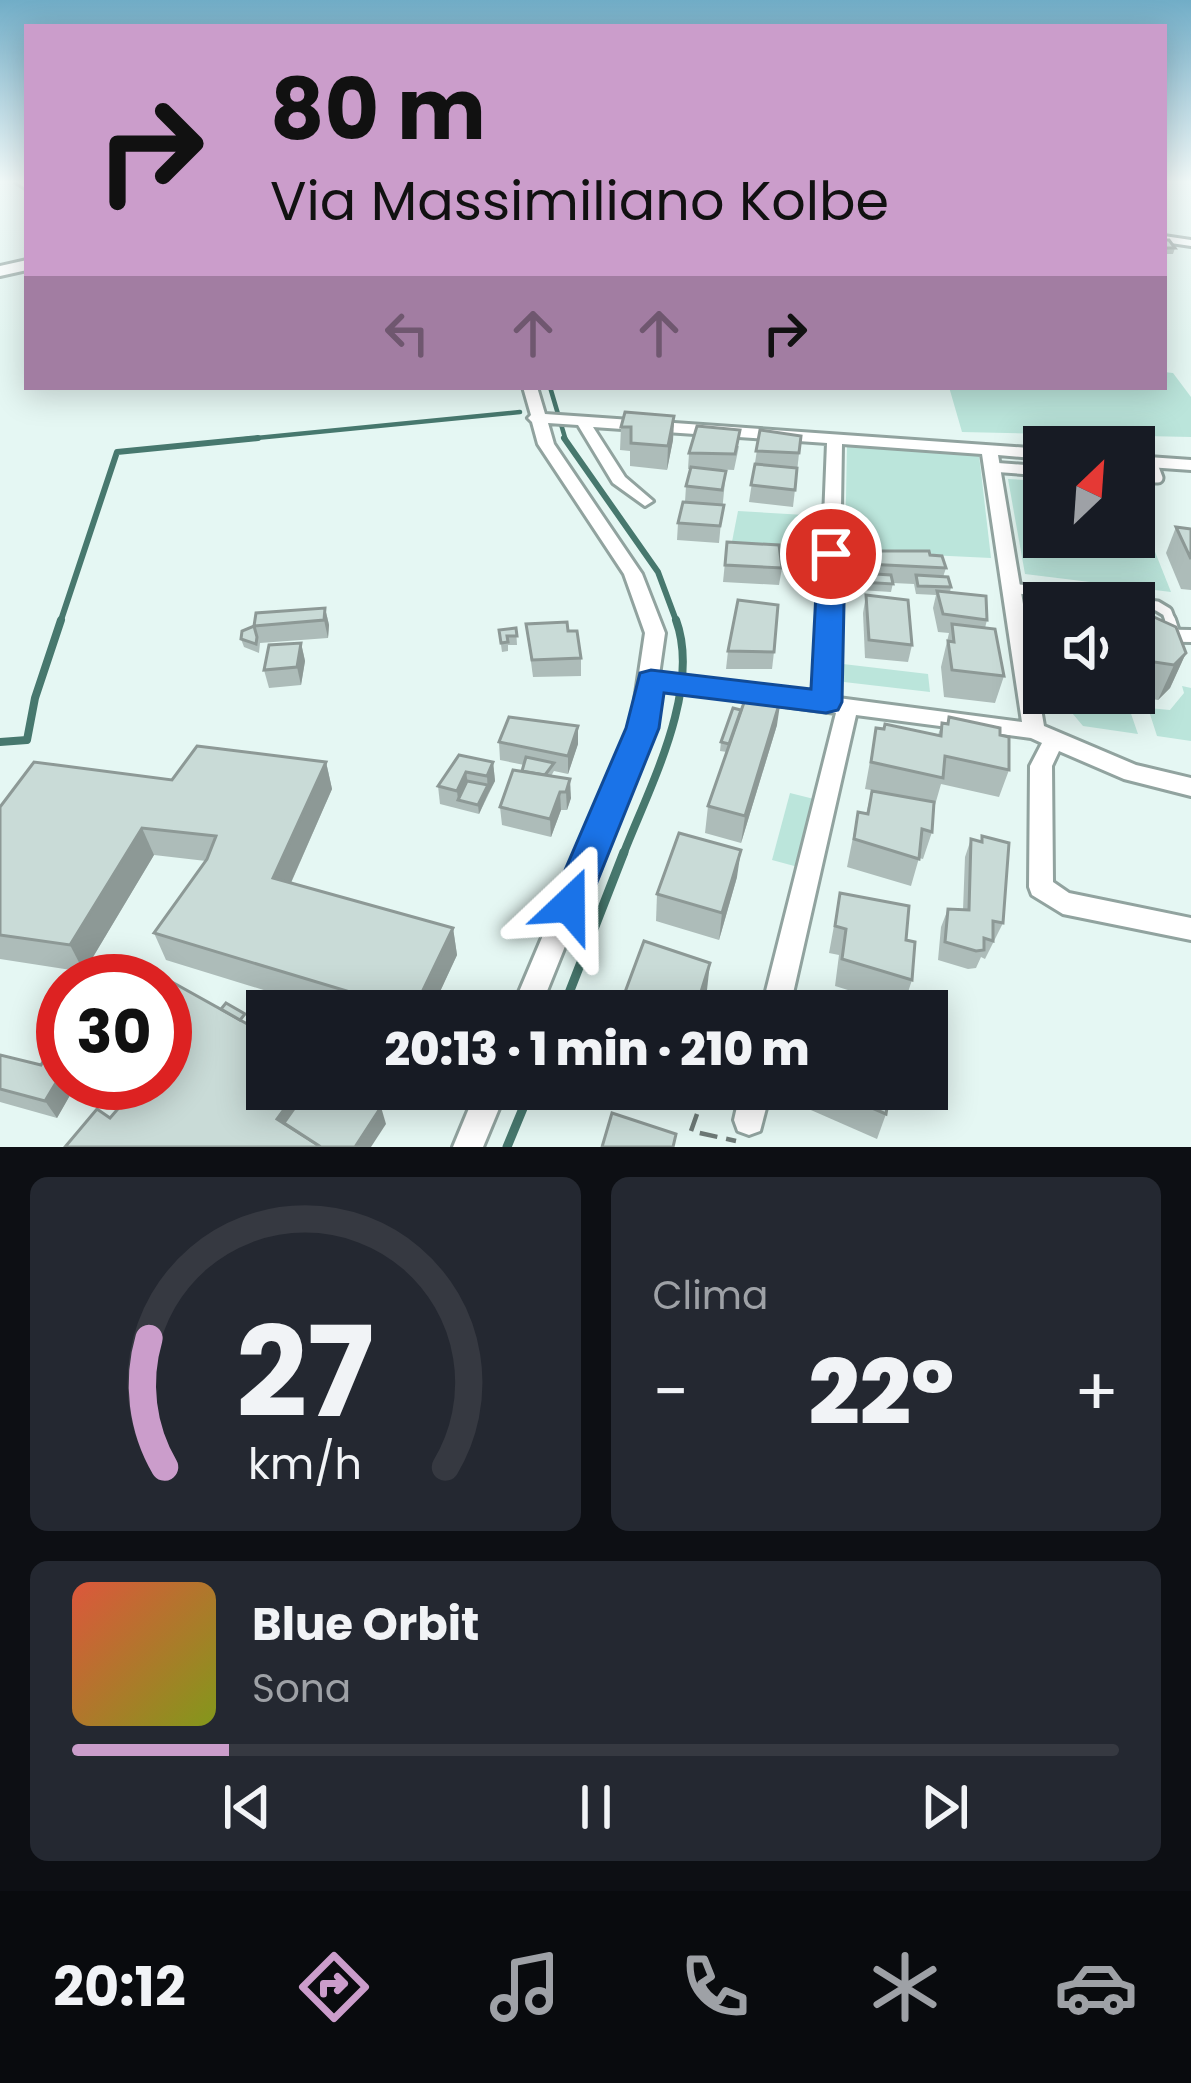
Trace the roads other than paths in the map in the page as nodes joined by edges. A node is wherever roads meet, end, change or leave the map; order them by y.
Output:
1 (531, 390) edge
2 (541, 418) junction
3 (579, 419) junction
4 (835, 439) junction
5 (1023, 456) edge
6 (990, 459) junction
7 (1155, 463) edge
8 (1191, 465) edge
9 (1023, 466) edge
10 (645, 501) dead end
11 (1011, 588) junction
12 (1016, 621) junction
13 (1023, 622) edge
14 (1184, 637) edge
15 (658, 682) junction
16 (837, 704) junction
17 (1044, 734) junction
18 (1191, 787) edge
19 (1191, 929) edge
20 (534, 990) edge
21 (779, 990) edge
22 (484, 1110) edge
23 (750, 1110) edge
24 (743, 1131) road end
25 (468, 1147) edge

1 - 2 street
2 - 3 street
2 - 15 street
3 - 4 street
3 - 10 street
4 - 6 street
4 - 16 street
5 - 6 street
6 - 9 lane
6 - 11 street
7 - 8 street
11 - 12 street
11 - 14 lane
12 - 13 street
12 - 17 street
15 - 16 street
15 - 20 street
16 - 17 street
16 - 21 street
17 - 18 street
17 - 19 street
22 - 25 street
23 - 24 street

